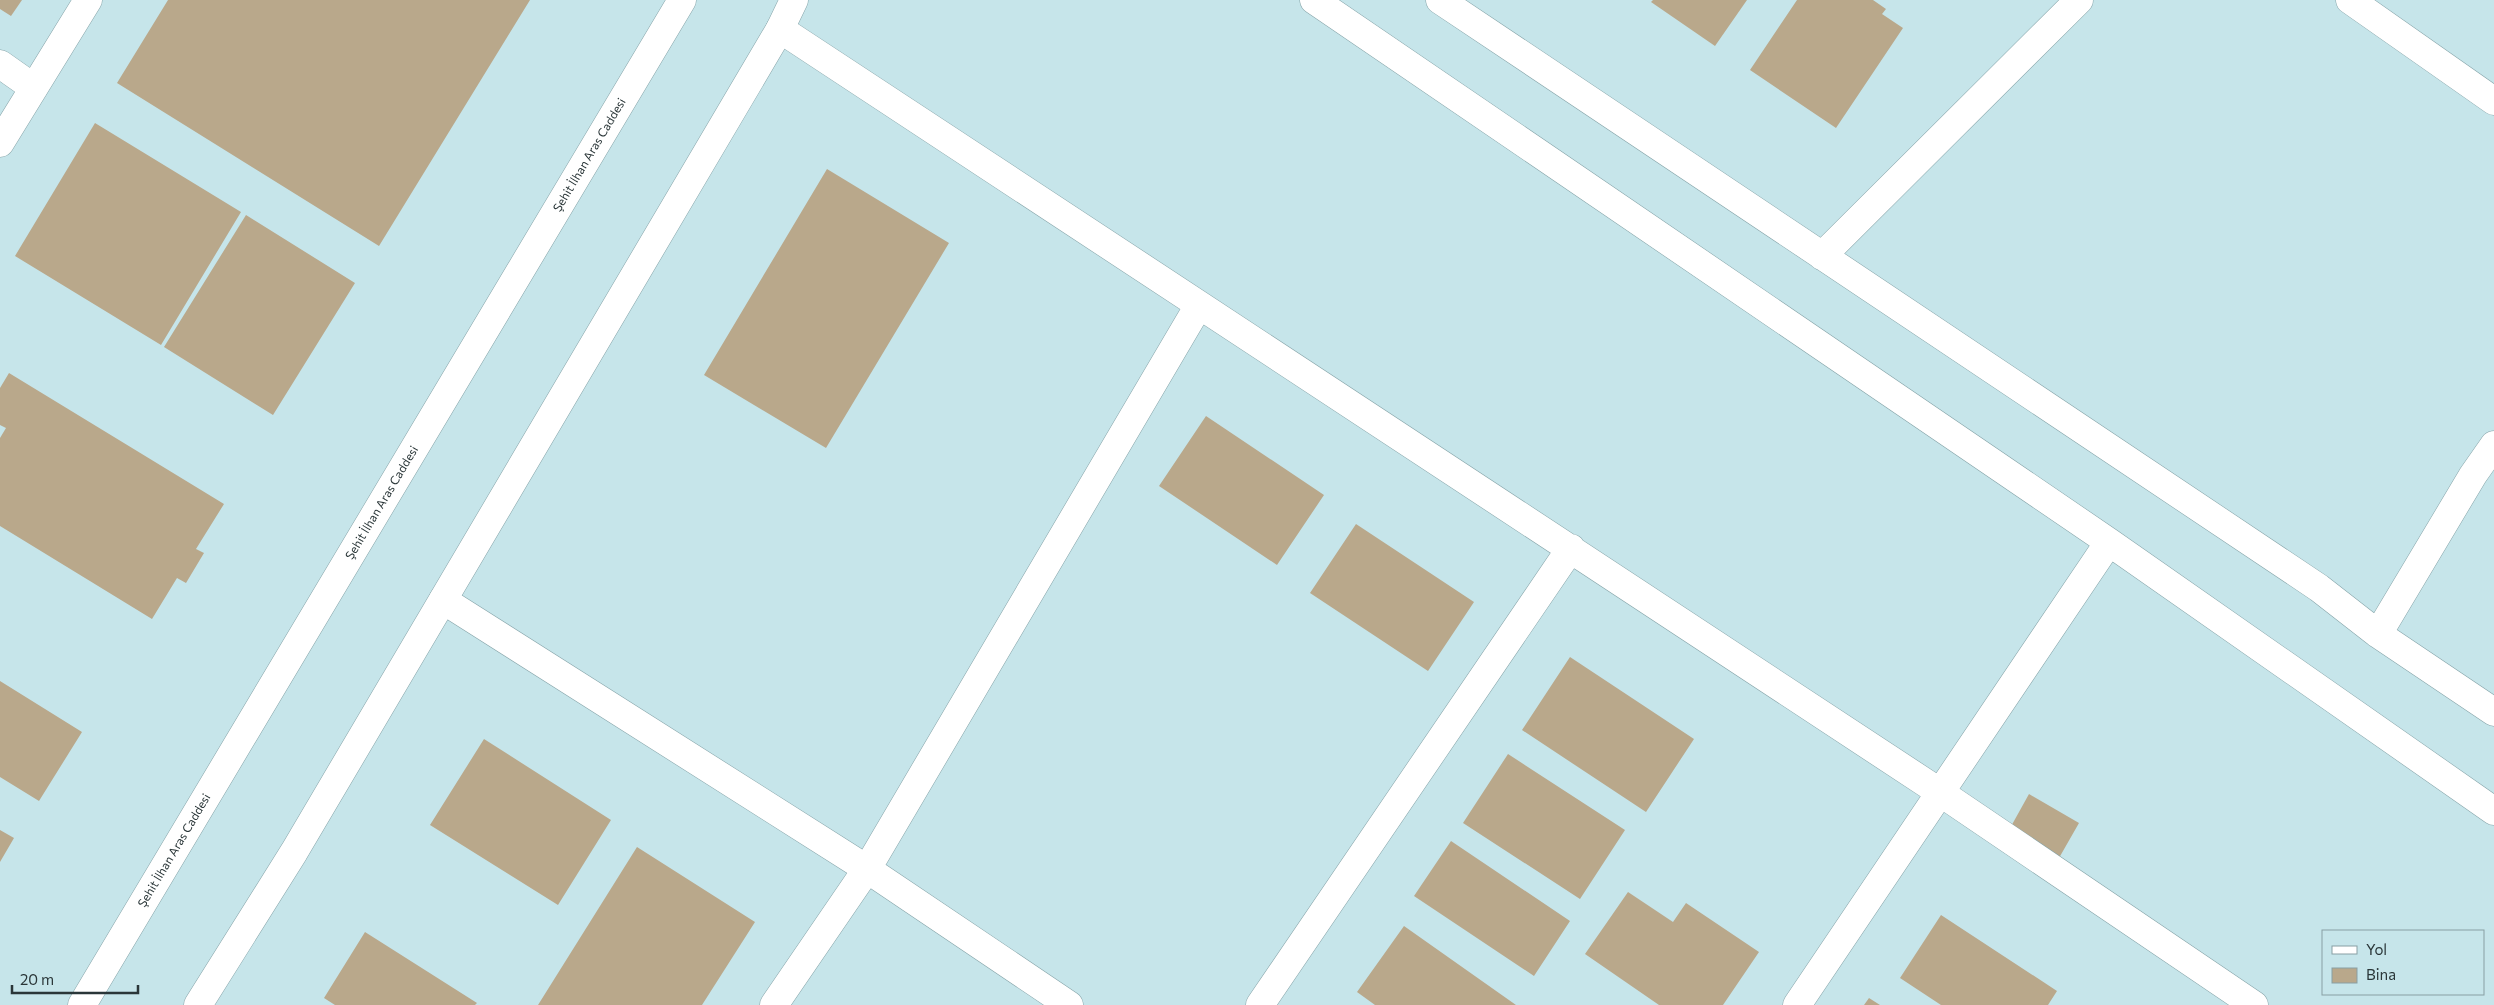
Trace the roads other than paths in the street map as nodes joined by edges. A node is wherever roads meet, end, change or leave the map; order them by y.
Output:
1 (88, 0) edge
2 (682, 0) edge
3 (794, 0) edge
4 (1314, 0) edge
5 (1440, 0) edge
6 (2079, 0) edge
7 (2350, 0) edge
8 (780, 29) junction
9 (0, 64) edge
10 (34, 88) junction
11 (2494, 101) edge
12 (0, 143) edge
13 (1822, 256) junction
14 (1199, 305) junction
15 (2494, 445) edge
16 (2109, 542) junction
17 (1571, 548) junction
18 (443, 600) junction
19 (2378, 634) junction
20 (2494, 712) edge
21 (1941, 792) junction
22 (2494, 812) edge
23 (867, 869) junction
24 (82, 1005) edge
25 (198, 1005) edge
26 (774, 1005) edge
27 (1069, 1005) edge
28 (1260, 1005) edge
29 (1797, 1005) edge
30 (2254, 1005) edge

1 - 10 street
2 - 24 street, Şehit İlhan Aras Caddesi
3 - 8 street
4 - 16 street
5 - 13 street
6 - 13 street
7 - 11 street
8 - 14 street
8 - 18 street
9 - 10 street
10 - 12 street
13 - 19 street
14 - 17 street
14 - 23 street
15 - 19 street
16 - 21 street
16 - 22 street
17 - 21 street
17 - 28 street
18 - 23 street
18 - 25 street
19 - 20 street
21 - 29 street
21 - 30 street
23 - 26 street
23 - 27 street

